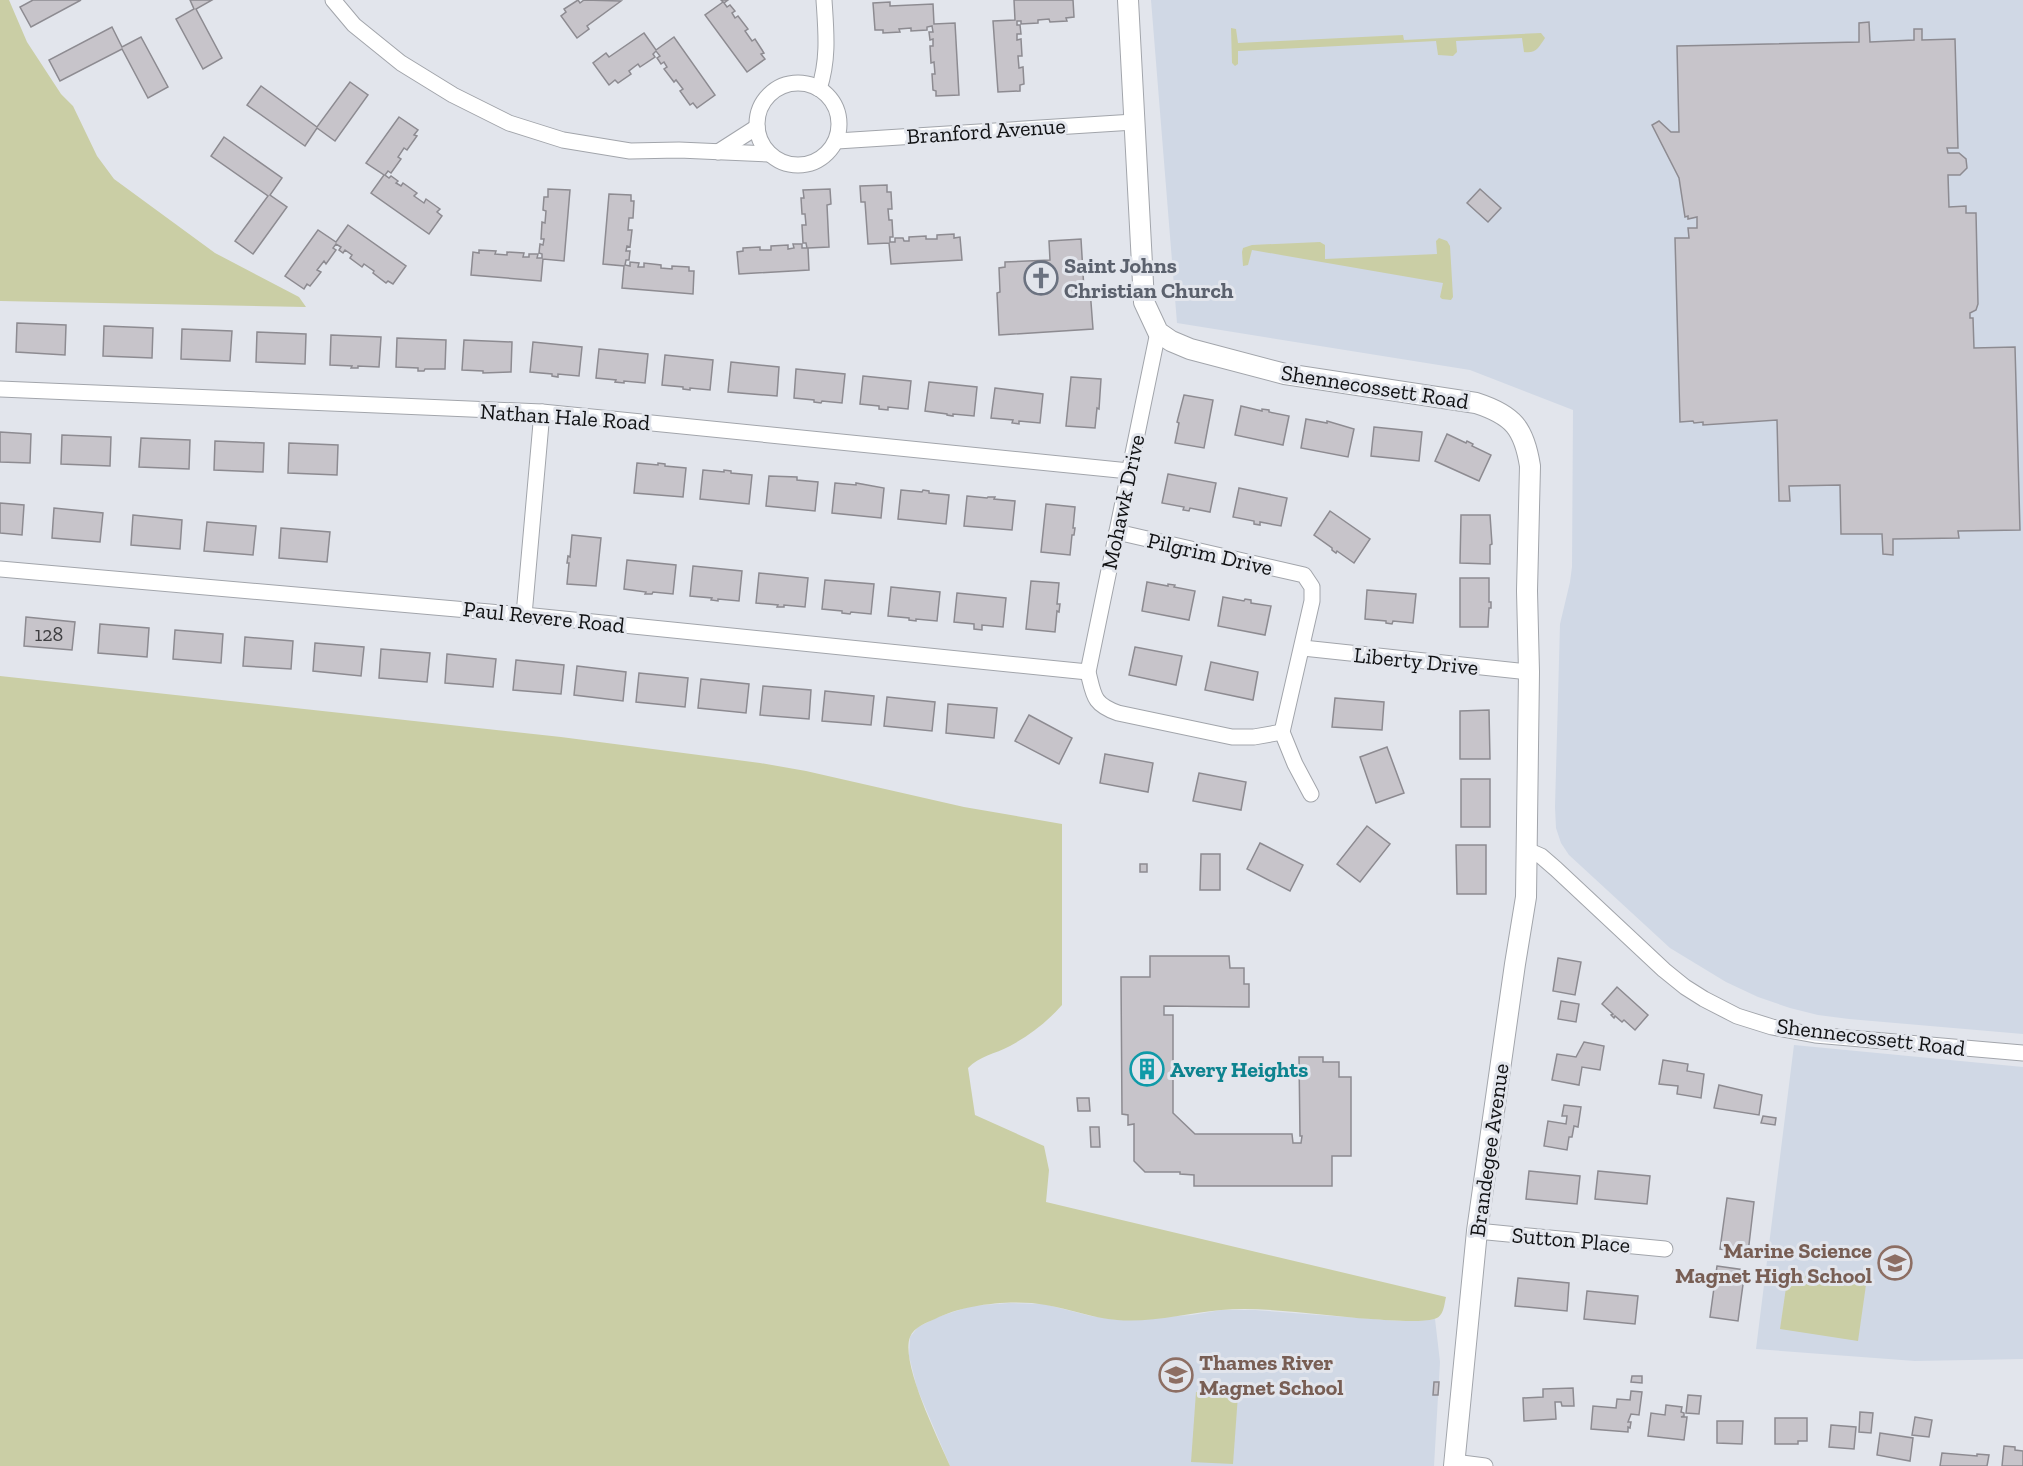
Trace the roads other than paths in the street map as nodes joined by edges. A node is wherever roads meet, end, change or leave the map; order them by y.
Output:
1 (333, 0) edge
2 (824, 0) edge
3 (1128, 0) edge
4 (819, 89) junction
5 (1134, 122) junction
6 (757, 127) junction
7 (837, 141) junction
8 (718, 152) junction
9 (769, 154) junction
10 (1158, 332) junction
11 (0, 389) edge
12 (542, 412) junction
13 (1129, 471) junction
14 (1117, 532) junction
15 (0, 569) edge
16 (524, 615) junction
17 (1303, 648) junction
18 (1088, 672) junction
19 (1529, 672) junction
20 (1282, 732) junction
21 (1311, 794) dead end
22 (1528, 843) junction
23 (2023, 1053) edge
24 (1477, 1231) junction
25 (1665, 1249) dead end
26 (1454, 1464) edge
27 (1485, 1466) edge

1 - 8 street
2 - 4 street
3 - 5 street
4 - 6 street
4 - 7 street
5 - 7 street, Branford Avenue
5 - 10 street
6 - 8 street
6 - 9 street
7 - 9 street
8 - 9 street
10 - 13 street, Mohawk Drive
10 - 19 street, Shennecossett Road
11 - 12 street, Nathan Hale Road
12 - 13 street, Nathan Hale Road
12 - 16 street
13 - 14 street, Mohawk Drive
14 - 17 street, Pilgrim Drive
14 - 18 street, Mohawk Drive
15 - 16 street, Paul Revere Road
16 - 18 street, Paul Revere Road
17 - 19 street, Liberty Drive
17 - 20 street
18 - 20 street
19 - 22 street, Shennecossett Road
20 - 21 street
22 - 23 street, Shennecossett Road
22 - 24 street, Brandegee Avenue
24 - 25 street, Sutton Place
24 - 26 street, Brandegee Avenue
26 - 27 street

